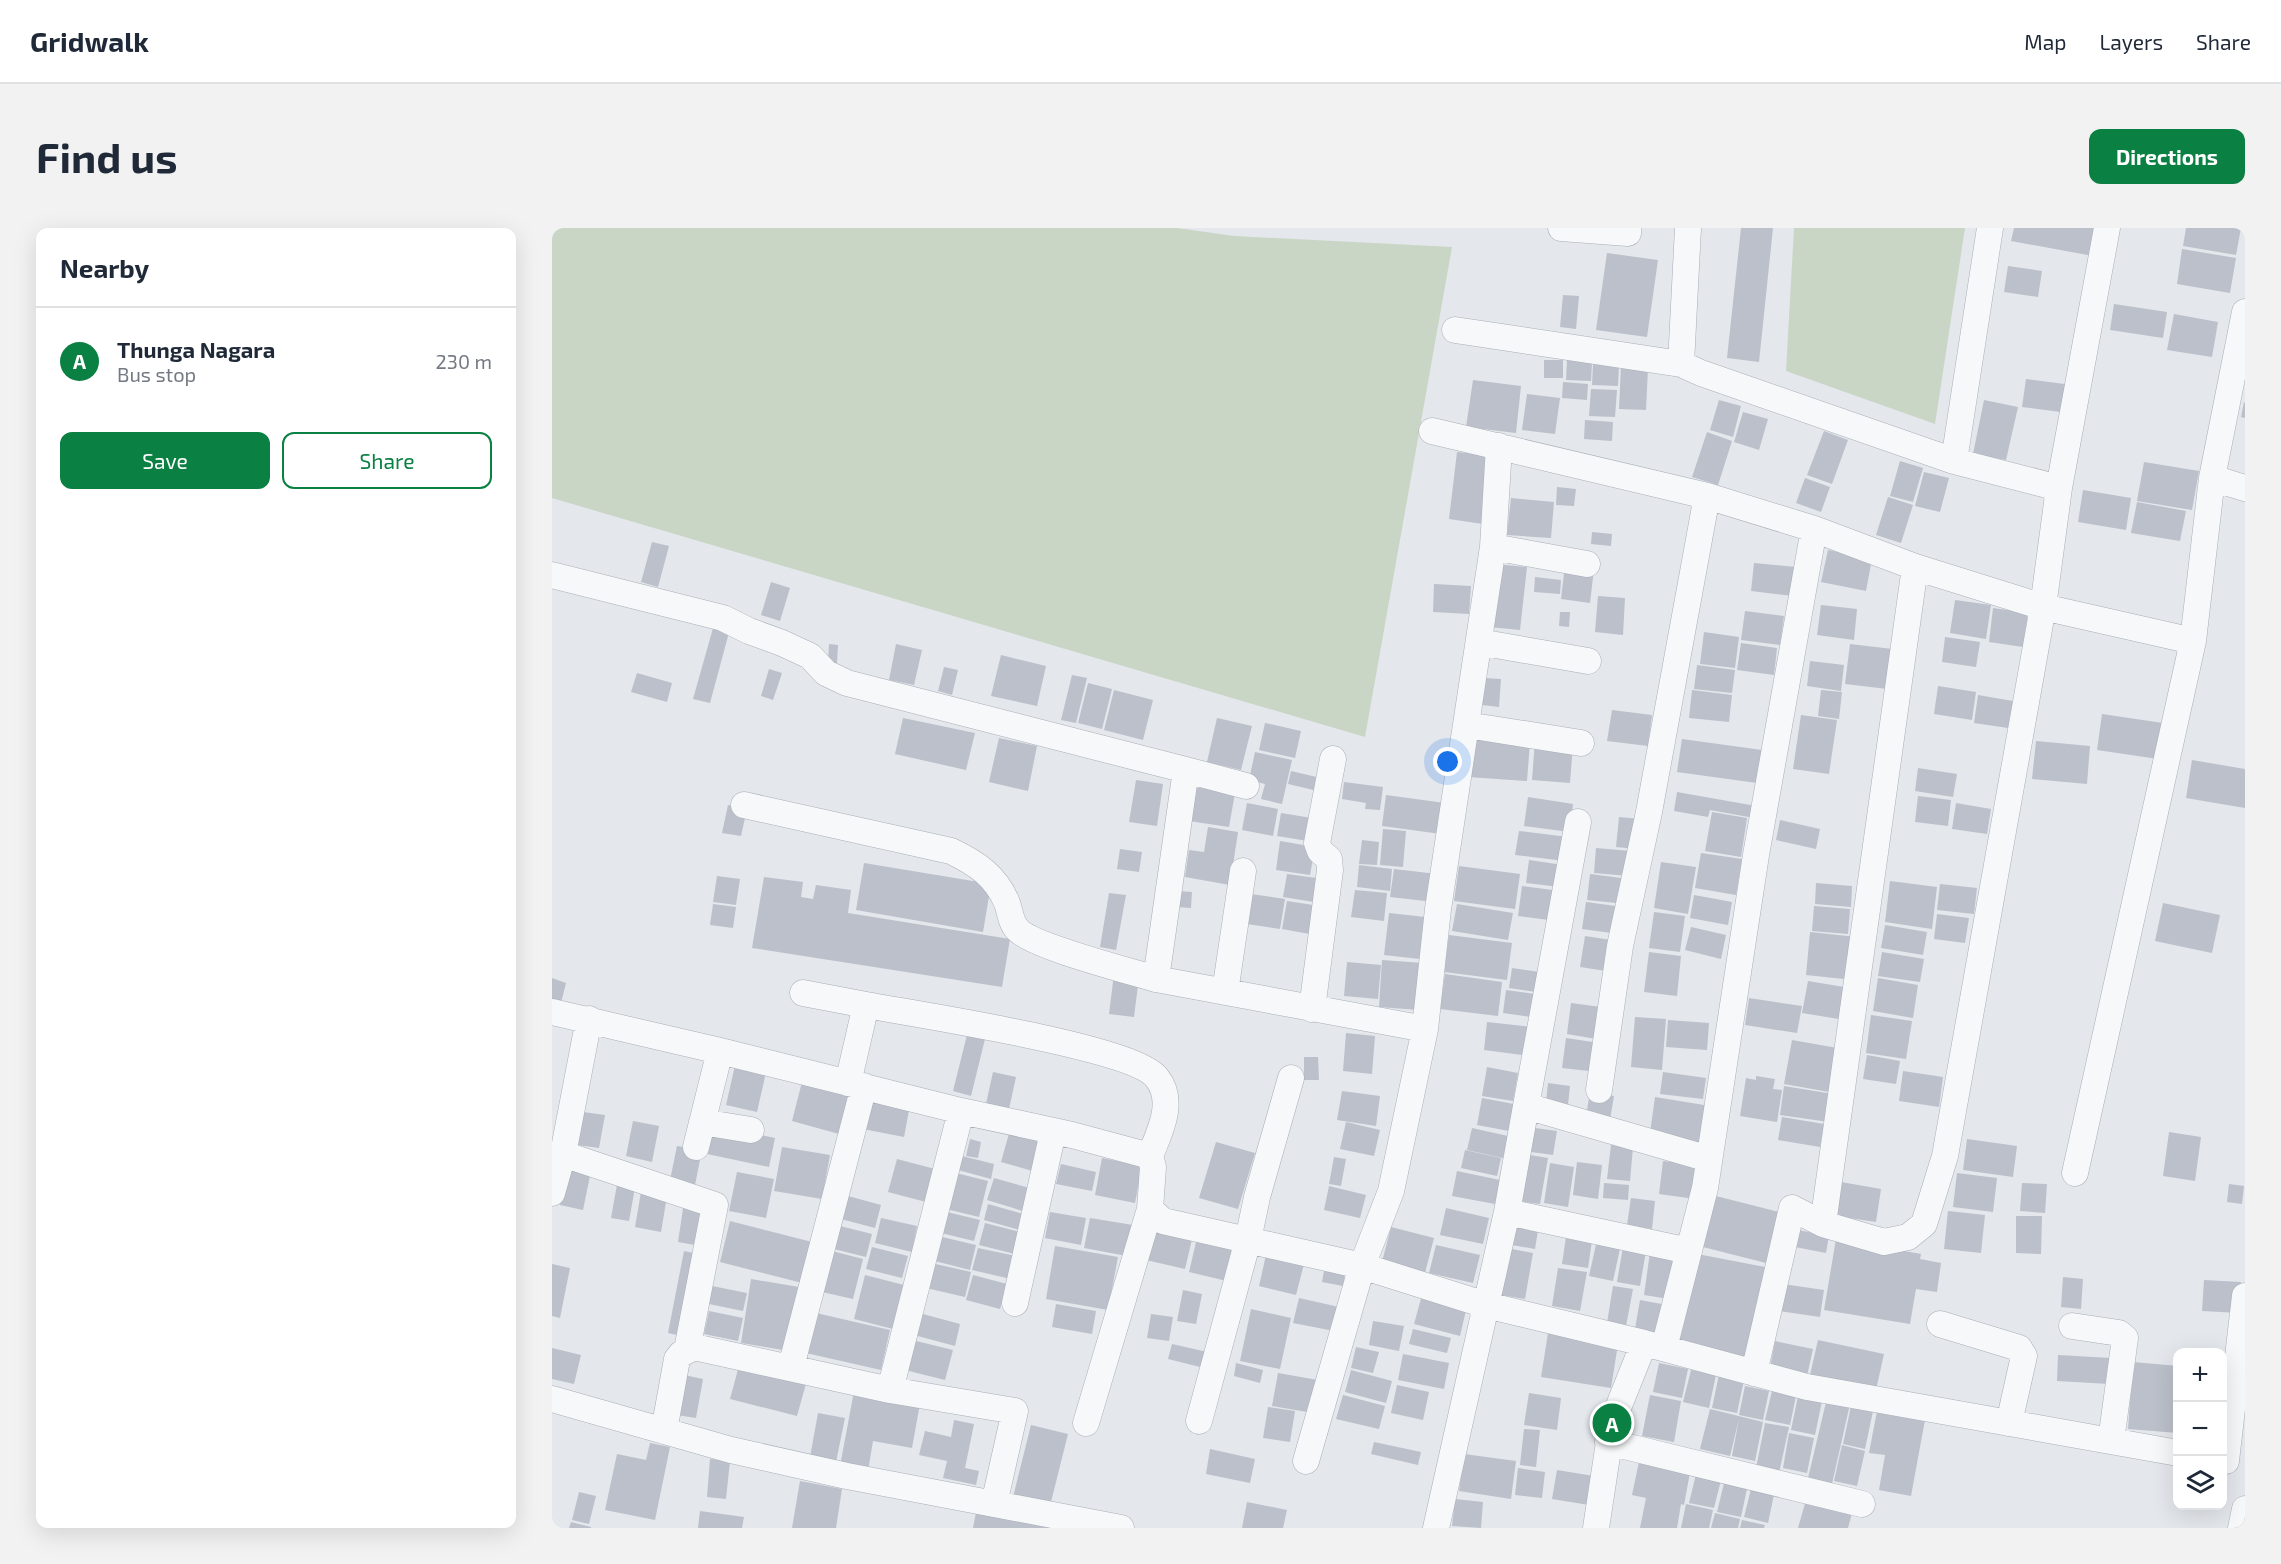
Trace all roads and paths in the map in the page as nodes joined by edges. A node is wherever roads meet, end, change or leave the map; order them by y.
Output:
1 (1561, 228) edge
2 (1628, 228) edge
3 (1688, 228) edge
4 (1990, 228) edge
5 (2107, 228) edge
6 (2245, 312) edge
7 (1455, 330) dead end
8 (1680, 364) junction
9 (1432, 431) dead end
10 (1499, 446) junction
11 (1954, 461) junction
12 (2212, 478) junction
13 (2059, 488) junction
14 (2245, 488) edge
15 (1707, 496) junction
16 (1814, 529) junction
17 (1493, 547) junction
18 (1587, 564) dead end
19 (1915, 567) junction
20 (552, 575) edge
21 (2043, 608) junction
22 (2193, 641) junction
23 (1479, 642) junction
24 (1588, 661) dead end
25 (1467, 725) junction
26 (1581, 744) dead end
27 (1333, 759) dead end
28 (1186, 770) junction
29 (1246, 786) dead end
30 (744, 805) dead end
31 (1578, 822) dead end
32 (1243, 871) dead end
33 (1156, 979) junction
34 (1225, 992) junction
35 (803, 993) dead end
36 (866, 1005) junction
37 (1312, 1009) junction
38 (552, 1012) edge
39 (588, 1019) junction
40 (1425, 1029) junction
41 (720, 1051) junction
42 (1292, 1077) dead end
43 (856, 1085) junction
44 (1599, 1090) dead end
45 (1526, 1106) junction
46 (961, 1111) junction
47 (702, 1122) junction
48 (750, 1130) dead end
49 (1053, 1132) junction
50 (696, 1146) dead end
51 (563, 1154) junction
52 (1150, 1156) junction
53 (1709, 1160) junction
54 (2075, 1173) dead end
55 (552, 1192) edge
56 (1150, 1209) junction
57 (1508, 1212) junction
58 (1823, 1224) junction
59 (1248, 1240) junction
60 (1689, 1251) junction
61 (1362, 1266) junction
62 (2245, 1296) edge
63 (1015, 1303) dead end
64 (1486, 1305) junction
65 (1940, 1324) dead end
66 (2072, 1326) dead end
67 (1654, 1346) junction
68 (687, 1350) junction
69 (791, 1367) junction
70 (1754, 1373) junction
71 (890, 1390) junction
72 (552, 1399) edge
73 (1199, 1421) dead end
74 (1086, 1423) dead end
75 (2009, 1423) junction
76 (664, 1431) junction
77 (2111, 1441) junction
78 (1608, 1442) junction
79 (2173, 1452) edge
80 (1306, 1461) dead end
81 (2231, 1462) edge
82 (994, 1504) junction
83 (1862, 1504) dead end
84 (2245, 1509) edge
85 (1112, 1527) edge
86 (1436, 1528) edge
87 (1596, 1528) edge
88 (2241, 1528) edge

1 - 2 street
3 - 8 street
4 - 11 street
5 - 13 street
6 - 12 street
7 - 8 street
8 - 11 street
9 - 10 street
10 - 15 street
10 - 17 street
11 - 13 street
12 - 14 street
12 - 22 street
13 - 21 street
15 - 16 street
15 - 44 street
16 - 19 street
16 - 53 street
17 - 18 street
17 - 23 street
19 - 21 street
19 - 58 street
20 - 28 street
21 - 22 street
21 - 58 street
22 - 54 street
23 - 24 street
23 - 25 street
25 - 26 street
25 - 40 street
27 - 37 street
28 - 29 street
28 - 33 street
30 - 33 street
31 - 45 street
32 - 34 street
33 - 34 street
34 - 37 street
35 - 36 street
36 - 43 street
36 - 52 street
37 - 40 street
38 - 39 street
39 - 41 street
39 - 51 street
40 - 61 street
41 - 43 street
41 - 47 street
42 - 59 street
43 - 46 street
43 - 69 street
45 - 53 street
45 - 57 street
46 - 49 street
46 - 71 street
47 - 48 street
47 - 50 street
49 - 52 street
49 - 63 street
51 - 55 street
51 - 68 street
52 - 56 street
53 - 60 street
56 - 59 street
56 - 74 street
57 - 60 street
57 - 64 street
58 - 70 street
59 - 61 street
59 - 73 street
60 - 67 street
61 - 64 street
61 - 80 street
62 - 81 street
64 - 67 street
64 - 86 street
65 - 75 street
66 - 77 street
67 - 70 street
67 - 78 street
68 - 69 street
68 - 76 street
69 - 71 street
70 - 75 street
71 - 82 street
72 - 76 street
75 - 77 street
76 - 82 street
77 - 79 street
78 - 83 street
78 - 87 street
82 - 85 street
84 - 88 street

